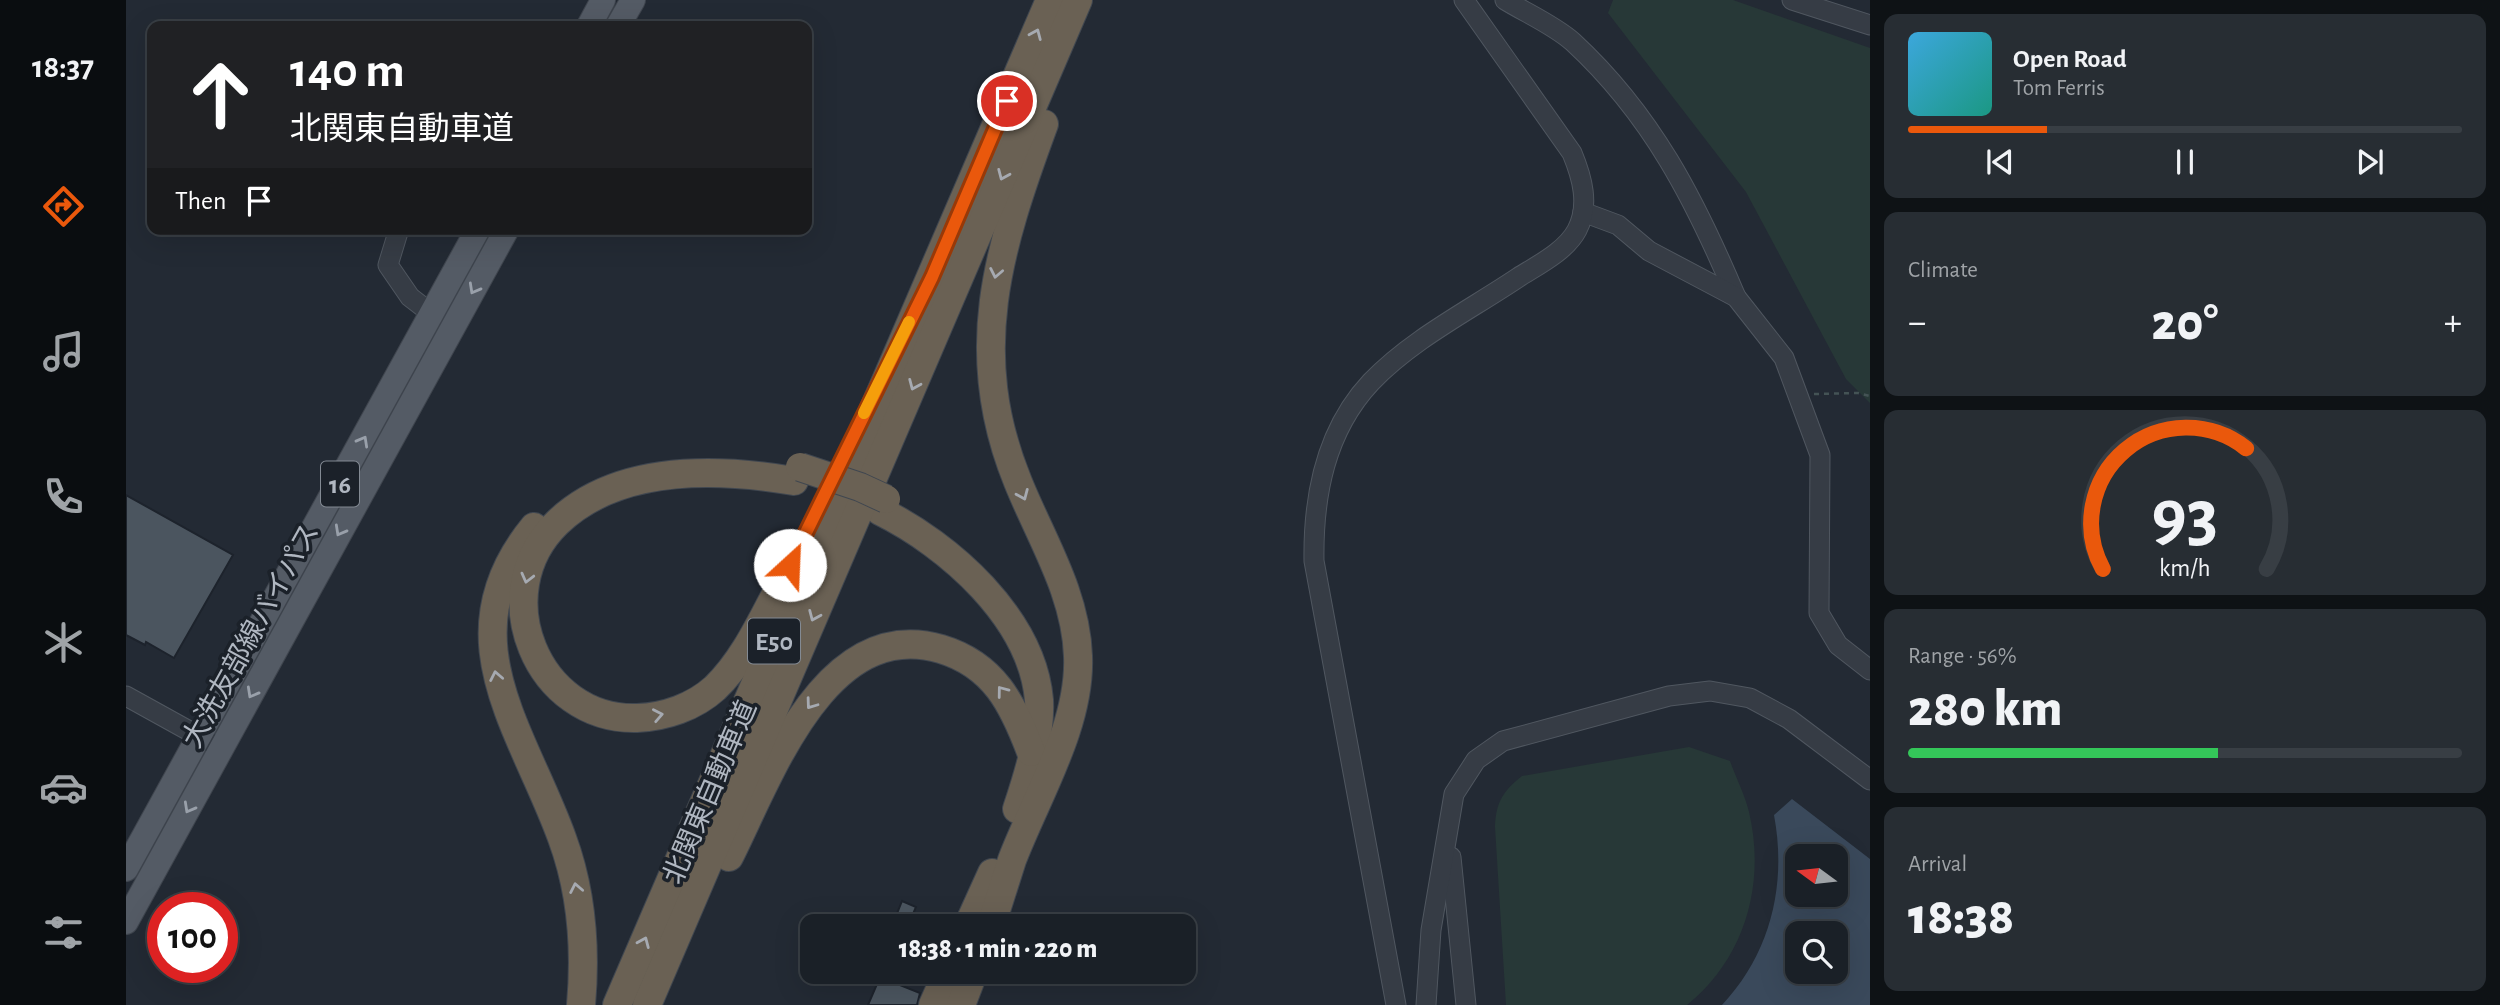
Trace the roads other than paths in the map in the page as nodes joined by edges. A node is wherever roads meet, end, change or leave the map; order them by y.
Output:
1 (603, 0) edge
2 (633, 0) edge
3 (1050, 0) edge
4 (1078, 0) edge
5 (1090, 0) edge
6 (1464, 0) edge
7 (1505, 0) edge
8 (1792, 0) edge
9 (592, 21) edge
10 (621, 21) edge
11 (1870, 25) edge
12 (1583, 212) junction
13 (397, 235) edge
14 (475, 235) edge
15 (504, 235) edge
16 (932, 277) junction
17 (1736, 297) junction
18 (432, 314) junction
19 (797, 474) junction
20 (1870, 670) edge
21 (126, 696) edge
22 (199, 736) junction
23 (222, 749) junction
24 (1045, 749) junction
25 (1870, 780) edge
26 (1449, 835) junction
27 (126, 869) edge
28 (973, 914) edge
29 (995, 914) edge
30 (126, 922) edge
31 (942, 984) edge
32 (969, 984) edge
33 (581, 1005) edge
34 (617, 1005) edge
35 (647, 1005) edge
36 (662, 1005) edge
37 (933, 1005) edge
38 (961, 1005) edge
39 (1396, 1005) edge
40 (1426, 1005) edge
41 (1466, 1005) edge

1 - 9 main road
2 - 10 main road
16 -> 3 highway, 北関東自動車道 / E50
4 -> 35 highway, 北関東自動車道 / E50
5 -> 24 highway
6 - 12 street
7 - 17 street
8 - 11 street
12 - 17 street
12 - 39 street
13 - 18 street
14 - 18 main road, 大洗友部線バイパス / 16
15 -> 23 main road, 大洗友部線バイパス / 16
19 -> 16 highway
34 -> 16 highway, 北関東自動車道 / E50
17 - 20 street
22 -> 18 main road, 大洗友部線バイパス / 16
19 - 24 highway
33 -> 19 highway
21 - 22 street
22 - 23 street
22 - 27 main road, 大洗友部線バイパス / 16
23 -> 30 main road, 大洗友部線バイパス / 16
24 - 28 highway
24 - 29 highway
24 -> 36 highway
25 - 26 street
26 - 40 street
26 - 41 street
31 - 37 highway
32 - 38 highway

